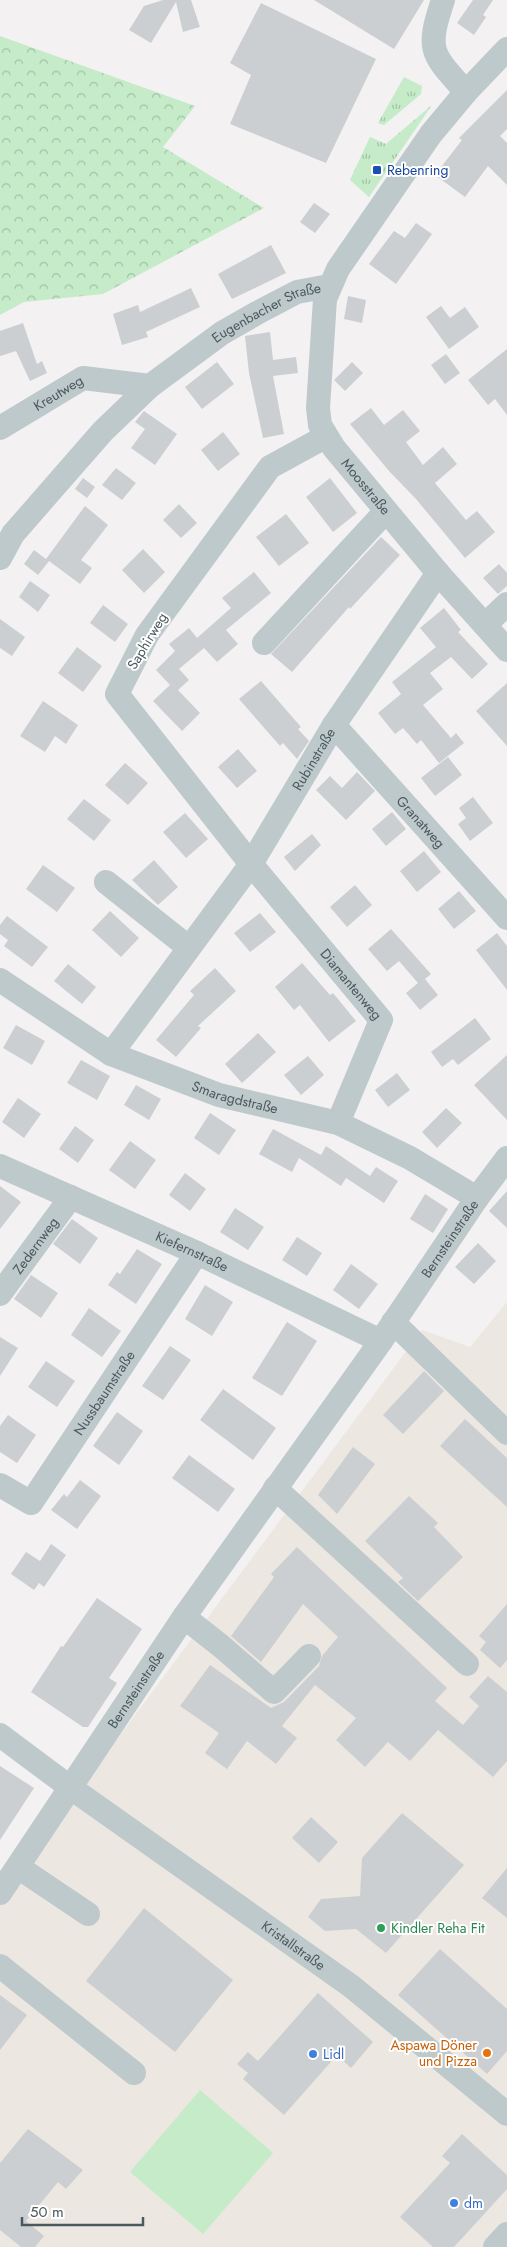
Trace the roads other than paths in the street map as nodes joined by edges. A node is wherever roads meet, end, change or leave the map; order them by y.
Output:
1 (443, 0) edge
2 (507, 49) edge
3 (466, 92) junction
4 (329, 286) junction
5 (150, 386) junction
6 (0, 428) edge
7 (326, 437) junction
8 (386, 511) junction
9 (0, 558) edge
10 (438, 573) junction
11 (507, 604) edge
12 (486, 624) junction
13 (264, 643) dead end
14 (507, 650) edge
15 (334, 725) junction
16 (251, 864) junction
17 (106, 882) dead end
18 (507, 918) edge
19 (188, 947) junction
20 (0, 980) edge
21 (111, 1054) junction
22 (338, 1123) junction
23 (507, 1158) edge
24 (0, 1166) edge
25 (71, 1197) junction
26 (477, 1198) junction
27 (197, 1253) junction
28 (0, 1294) edge
29 (394, 1322) junction
30 (381, 1341) junction
31 (507, 1433) edge
32 (0, 1485) edge
33 (275, 1488) junction
34 (184, 1617) junction
35 (309, 1656) dead end
36 (467, 1664) dead end
37 (0, 1735) edge
38 (71, 1788) junction
39 (18, 1867) junction
40 (0, 1893) edge
41 (88, 1914) dead end
42 (0, 1966) edge
43 (134, 2073) dead end
44 (507, 2114) edge
45 (507, 2234) edge
46 (495, 2247) edge

1 - 3 street
2 - 3 street, Eugenbacher Straße
3 - 4 street, Eugenbacher Straße
4 - 5 street, Eugenbacher Straße
4 - 7 street, Moosstraße
5 - 6 street, Kreutweg
5 - 9 street, Eugenbacher Straße
7 - 8 street, Moosstraße
7 - 16 street, Saphirweg
8 - 10 street, Moosstraße
8 - 13 street
10 - 12 street, Moosstraße
10 - 15 street, Rubinstraße
11 - 12 street
12 - 14 street, Moosstraße
15 - 16 street, Rubinstraße
15 - 18 street, Granatweg
16 - 19 street, Rubinstraße
16 - 22 street, Diamantenweg
17 - 19 street
19 - 21 street, Rubinstraße
20 - 21 street, Smaragdstraße
21 - 22 street, Smaragdstraße
22 - 26 street, Smaragdstraße
23 - 26 street, Bernsteinstraße
24 - 25 street, Kiefernstraße
25 - 27 street, Kiefernstraße
25 - 28 street, Zedernweg
26 - 29 street, Bernsteinstraße
27 - 30 street, Kiefernstraße
27 - 32 street, Nussbaumstraße
29 - 30 street, Bernsteinstraße
29 - 31 street
30 - 33 street, Bernsteinstraße
33 - 34 street, Bernsteinstraße
33 - 36 street
34 - 35 street
34 - 38 street, Bernsteinstraße
37 - 38 street, Kristallstraße
38 - 39 street, Bernsteinstraße
38 - 44 street, Kristallstraße
39 - 40 street, Bernsteinstraße
39 - 41 street
42 - 43 street
45 - 46 street

